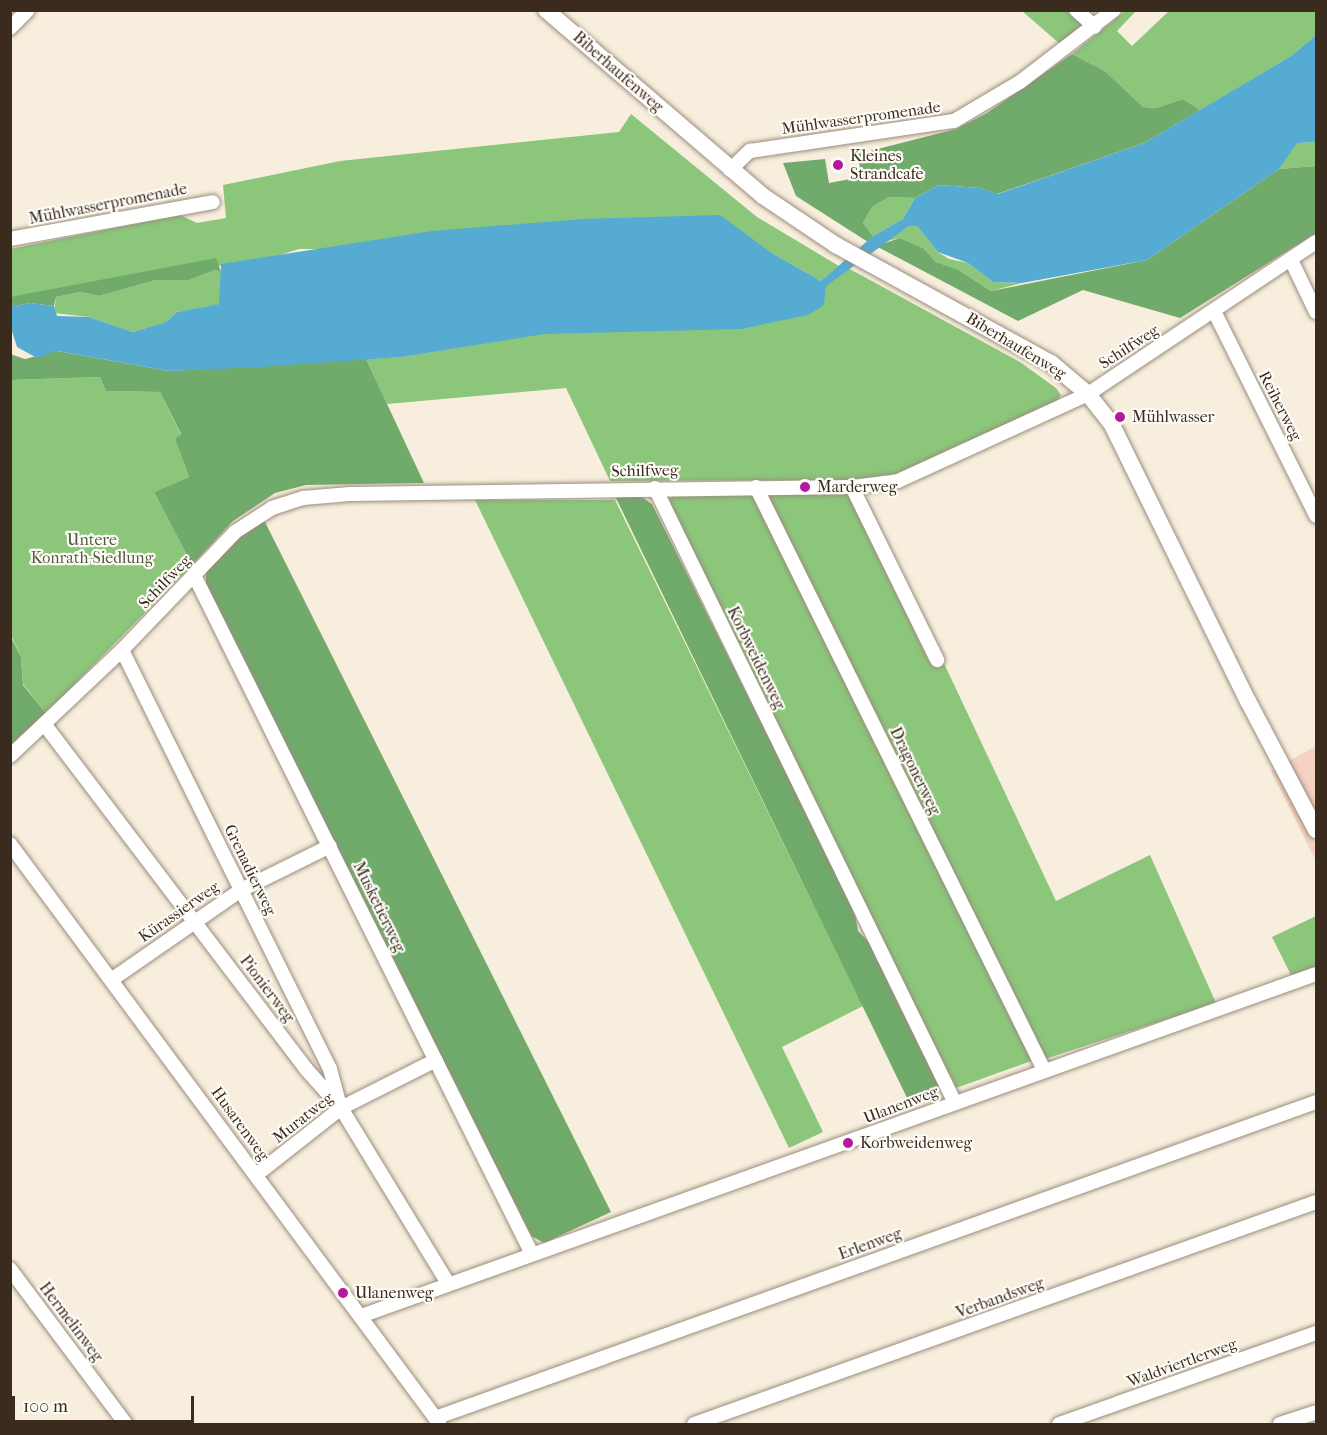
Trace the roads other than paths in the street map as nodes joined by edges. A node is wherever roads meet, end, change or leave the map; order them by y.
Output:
1 (28, 10) edge
2 (546, 10) edge
3 (1077, 10) edge
4 (1114, 10) edge
5 (1095, 27) junction
6 (10, 28) edge
7 (730, 170) junction
8 (213, 202) dead end
9 (10, 239) edge
10 (1317, 242) edge
11 (1291, 260) junction
12 (1214, 311) junction
13 (1317, 312) edge
14 (1088, 394) junction
15 (756, 487) junction
16 (852, 487) junction
17 (655, 488) junction
18 (1317, 516) edge
19 (194, 575) junction
20 (122, 651) junction
21 (937, 660) dead end
22 (45, 725) junction
23 (10, 756) edge
24 (1317, 830) edge
25 (10, 844) edge
26 (330, 846) junction
27 (241, 890) junction
28 (195, 919) junction
29 (1317, 974) edge
30 (114, 978) junction
31 (436, 1060) junction
32 (1044, 1070) junction
33 (955, 1102) junction
34 (1317, 1102) edge
35 (341, 1108) junction
36 (256, 1175) junction
37 (1317, 1202) edge
38 (532, 1254) junction
39 (10, 1269) edge
40 (448, 1283) junction
41 (361, 1316) junction
42 (1317, 1333) edge
43 (1317, 1412) edge
44 (438, 1421) edge
45 (126, 1425) edge
46 (694, 1425) edge
47 (1059, 1425) edge
48 (1280, 1425) edge

1 - 6 street
2 - 7 main road, Biberhaufenweg
3 - 5 street
4 - 5 street, Mühlwasserpromenade
5 - 7 street, Mühlwasserpromenade
7 - 14 main road, Biberhaufenweg
8 - 9 street, Mühlwasserpromenade
10 - 11 street, Schilfweg
11 - 12 street, Schilfweg
11 - 13 street
12 - 14 street, Schilfweg
12 - 18 street, Reiherweg
14 - 16 street, Schilfweg
14 - 24 main road, Biberhaufenweg
15 - 16 street, Schilfweg
15 - 17 street, Schilfweg
15 - 32 street, Dragonerweg
16 - 21 street
17 - 19 street, Schilfweg
17 - 33 street, Korbweidenweg
19 - 20 street, Schilfweg
19 - 26 street, Musketierweg
20 - 22 street, Schilfweg
20 - 27 street, Grenadierweg
22 - 23 street, Schilfweg
22 - 28 street, Pionierweg
25 - 30 street, Husarenweg
26 - 27 street, Kürassierweg
26 - 31 street, Musketierweg
27 - 28 street, Kürassierweg
27 - 35 street, Grenadierweg
28 - 30 street, Kürassierweg
28 - 35 street, Pionierweg
29 - 32 street, Ulanenweg
30 - 36 street, Husarenweg
31 - 35 street, Muratweg
31 - 38 street, Musketierweg
32 - 33 street, Ulanenweg
33 - 38 street, Ulanenweg
34 - 44 street, Erlenweg
35 - 36 street, Muratweg
35 - 40 street, Pionierweg
36 - 41 street, Husarenweg
37 - 46 street, Verbandsweg
38 - 40 street, Ulanenweg
39 - 45 street, Hermelinweg
40 - 41 street, Ulanenweg
41 - 44 street, Husarenweg
42 - 47 street, Waldviertlerweg
43 - 48 street

